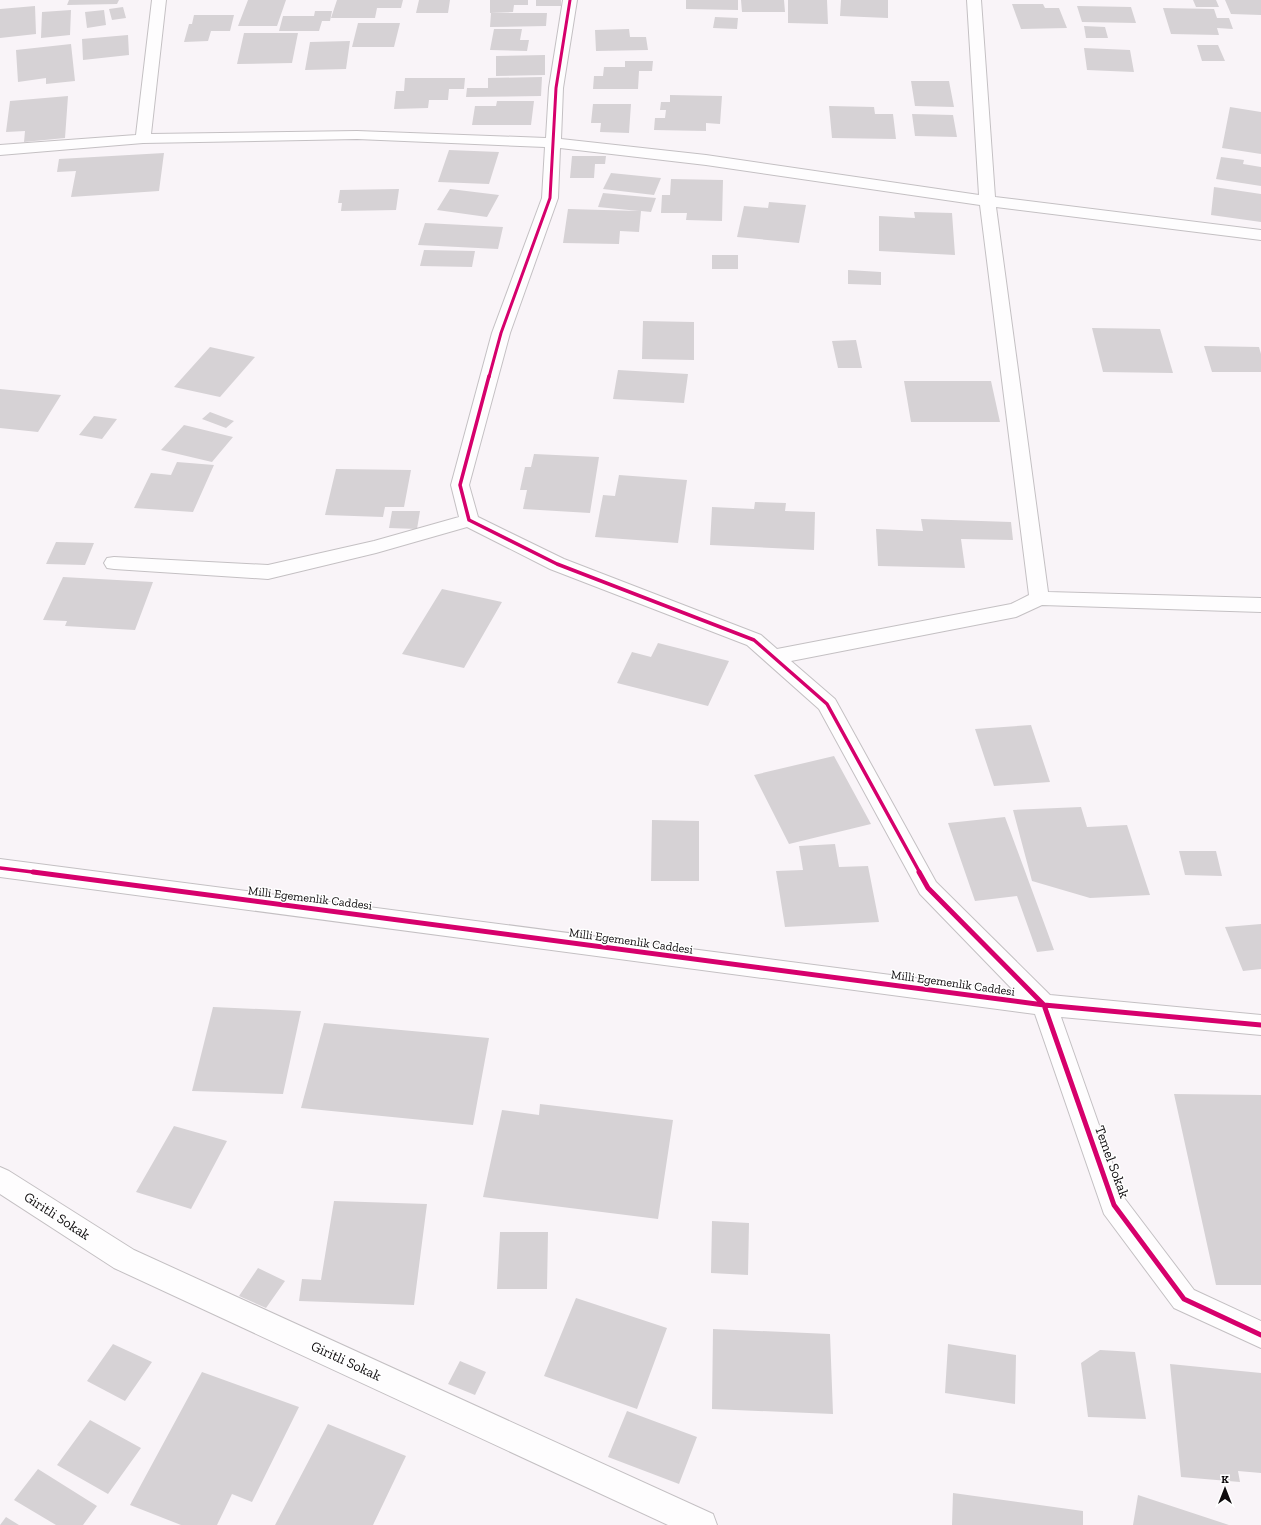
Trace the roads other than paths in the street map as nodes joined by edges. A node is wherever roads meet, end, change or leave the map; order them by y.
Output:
1 (159, 0) edge
2 (570, 0) edge
3 (974, 0) edge
4 (144, 139) junction
5 (553, 143) junction
6 (0, 150) edge
7 (987, 201) junction
8 (1261, 235) edge
9 (468, 520) junction
10 (114, 563) dead end
11 (1039, 598) junction
12 (1261, 605) edge
13 (773, 657) junction
14 (0, 868) edge
15 (1044, 1005) junction
16 (1261, 1025) edge
17 (0, 1179) edge
18 (1261, 1336) edge
19 (702, 1525) edge

1 - 4 street
2 - 5 street
3 - 7 street
4 - 5 street
4 - 6 street
5 - 7 street
5 - 9 street
7 - 8 street
7 - 11 street
9 - 10 street
9 - 13 street
11 - 12 street
11 - 13 street
13 - 15 street
14 - 15 street, Milli Egemenlik Caddesi
15 - 16 street, Milli Egemenlik Caddesi
15 - 18 street, Temel Sokak
17 - 19 street, Giritli Sokak

